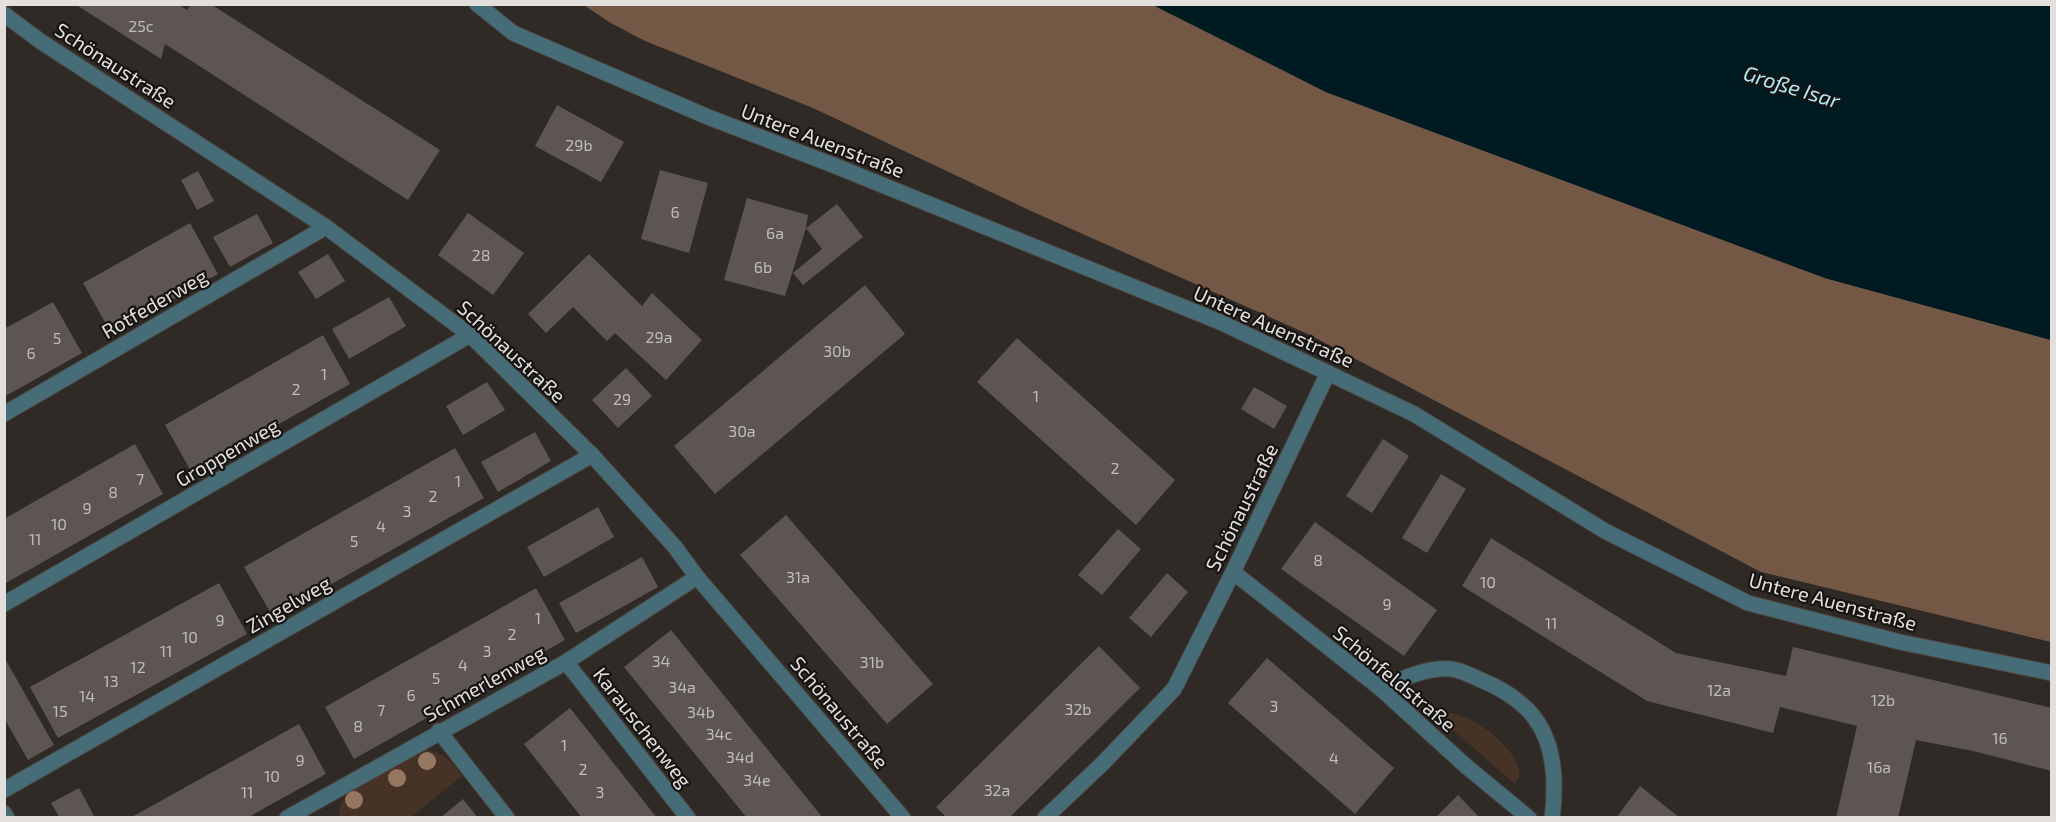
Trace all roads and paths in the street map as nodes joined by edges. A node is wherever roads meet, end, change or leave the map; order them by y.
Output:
1 (477, 4) edge
2 (4, 14) edge
3 (326, 227) junction
4 (470, 335) junction
5 (1328, 373) junction
6 (4, 414) edge
7 (592, 455) junction
8 (1233, 573) junction
9 (697, 577) junction
10 (4, 604) edge
11 (566, 662) junction
12 (2052, 673) edge
13 (1380, 688) junction
14 (439, 731) junction
15 (4, 790) edge
16 (313, 812) edge
17 (4, 813) edge
18 (7, 818) edge
19 (287, 818) edge
20 (507, 818) edge
21 (688, 818) edge
22 (903, 818) edge
23 (1045, 818) edge
24 (1529, 818) edge
25 (1552, 818) edge

1 - 5 street, Untere Auenstraße
2 - 3 street, Schönaustraße
3 - 4 street, Schönaustraße
3 - 6 street, Rotfederweg
4 - 7 street, Schönaustraße
4 - 10 street, Groppenweg
5 - 8 street, Schönaustraße
5 - 12 street, Untere Auenstraße
7 - 9 street, Schönaustraße
7 - 15 street, Zingelweg
8 - 13 street, Schönfeldstraße
8 - 23 street, Schönaustraße
9 - 11 street, Schmerlenweg
9 - 22 street, Schönaustraße
11 - 14 street, Schmerlenweg
11 - 21 street, Karauschenweg
13 - 24 street, Schönfeldstraße
13 - 25 street
14 - 16 street, Schmerlenweg
14 - 20 street
16 - 19 street, Schmerlenweg
17 - 18 street

